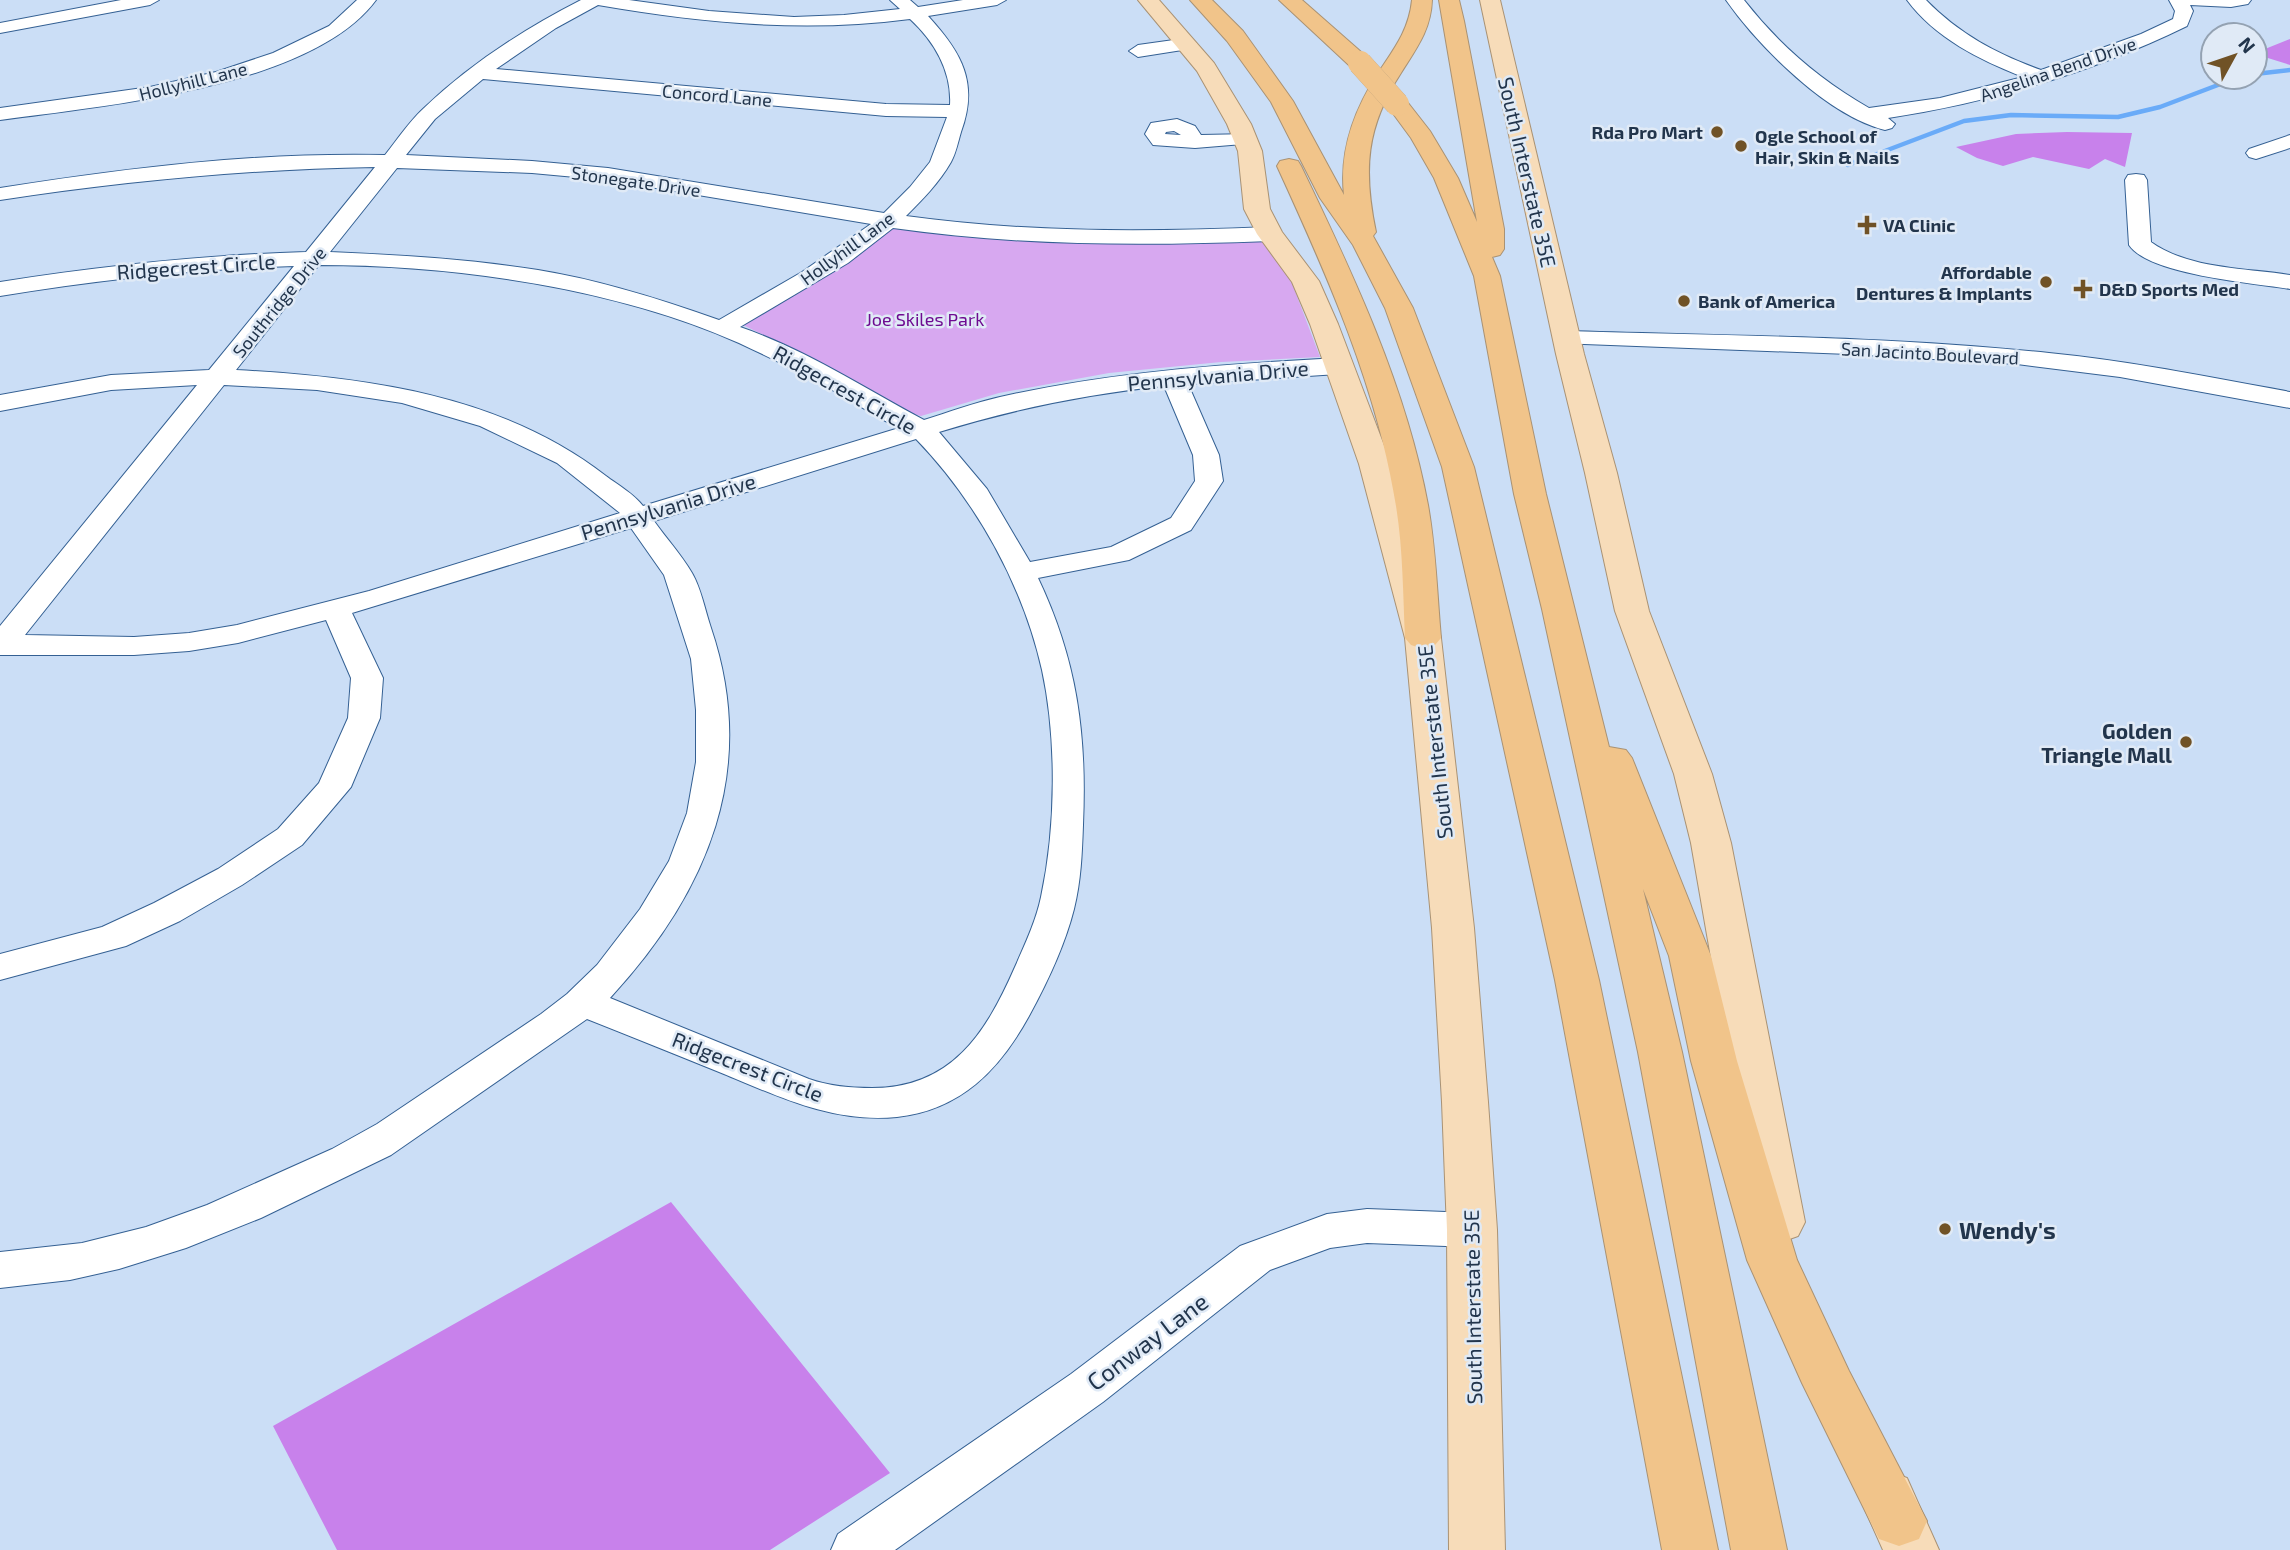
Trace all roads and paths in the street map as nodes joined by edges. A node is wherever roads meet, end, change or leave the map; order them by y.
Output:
1 (150, 0) edge
2 (367, 0) edge
3 (596, 0) edge
4 (997, 0) edge
5 (1148, 0) edge
6 (1200, 0) edge
7 (1289, 0) edge
8 (1422, 0) edge
9 (1449, 0) edge
10 (1490, 0) edge
11 (1735, 0) edge
12 (1946, 0) edge
13 (2178, 0) edge
14 (2188, 0) edge
15 (2242, 0) edge
16 (124, 2) edge
17 (1920, 4) edge
18 (908, 6) edge
19 (0, 28) edge
20 (1188, 44) junction
21 (1138, 51) dead end
22 (1257, 65) junction
23 (476, 73) junction
24 (2040, 77) junction
25 (958, 111) junction
26 (0, 114) edge
27 (1866, 116) junction
28 (1893, 128) dead end
29 (1243, 138) junction
30 (2290, 141) edge
31 (1195, 142) dead end
32 (2256, 153) dead end
33 (390, 162) junction
34 (2136, 180) dead end
35 (0, 194) edge
36 (891, 219) junction
37 (1270, 234) junction
38 (1366, 245) junction
39 (314, 259) junction
40 (1487, 276) junction
41 (2290, 282) edge
42 (0, 289) edge
43 (723, 327) junction
44 (1568, 346) junction
45 (2020, 364) junction
46 (1338, 366) junction
47 (1172, 377) junction
48 (218, 378) junction
49 (2290, 400) edge
50 (0, 403) edge
51 (2290, 414) edge
52 (920, 428) junction
53 (637, 515) junction
54 (1022, 572) junction
55 (336, 610) junction
56 (1565, 636) junction
57 (1423, 638) junction
58 (1, 645) edge
59 (0, 967) edge
60 (583, 1002) junction
61 (1472, 1230) junction
62 (0, 1270) edge
63 (1905, 1536) edge
64 (855, 1550) edge
65 (1478, 1550) edge
66 (1690, 1550) edge
67 (1759, 1550) edge

1 - 16 street
2 - 26 street, Hollyhill Lane
3 - 18 street
3 - 23 street, Southridge Drive
4 - 18 street
5 - 20 main road, South Interstate 35E
6 - 22 highway
7 - 40 highway, bridge
8 - 38 highway
9 - 40 highway
10 - 44 main road, South Interstate 35E
11 - 27 street
12 - 17 street
13 - 24 street, Angelina Bend Drive
14 - 15 street
16 - 19 street
17 - 24 street
18 - 25 street, Hollyhill Lane
20 - 21 street
20 - 29 main road, South Interstate 35E
22 - 38 highway
22 - 57 highway
23 - 25 street, Concord Lane
23 - 33 street, Southridge Drive
24 - 27 street, Angelina Bend Drive
25 - 36 street, Hollyhill Lane
27 - 28 street
29 - 31 street
29 - 37 main road, South Interstate 35E
30 - 32 street
33 - 35 street, Stonegate Drive
33 - 36 street, Stonegate Drive
33 - 39 street, Southridge Drive
34 - 41 street
36 - 37 street, Stonegate Drive
36 - 43 street, Hollyhill Lane
37 - 46 main road, South Interstate 35E
38 - 66 highway
39 - 42 street, Ridgecrest Circle
39 - 43 street, Ridgecrest Circle
39 - 48 street, Southridge Drive
40 - 56 highway
43 - 52 street, Ridgecrest Circle
44 - 45 street, San Jacinto Boulevard
44 - 63 main road, South Interstate 35E
45 - 49 street, San Jacinto Boulevard
45 - 51 street, San Jacinto Boulevard
46 - 47 street, Pennsylvania Drive
46 - 57 main road, South Interstate 35E
47 - 52 street, Pennsylvania Drive
47 - 54 street
48 - 50 street
48 - 53 street
48 - 58 street, Southridge Drive
52 - 53 street, Pennsylvania Drive
52 - 54 street, Ridgecrest Circle
53 - 55 street, Pennsylvania Drive
53 - 60 street
54 - 60 street, Ridgecrest Circle
55 - 58 street, Pennsylvania Drive
55 - 59 street
56 - 63 highway
56 - 67 highway
57 - 61 main road, South Interstate 35E
60 - 62 street
61 - 64 street, Conway Lane
61 - 65 main road, South Interstate 35E

